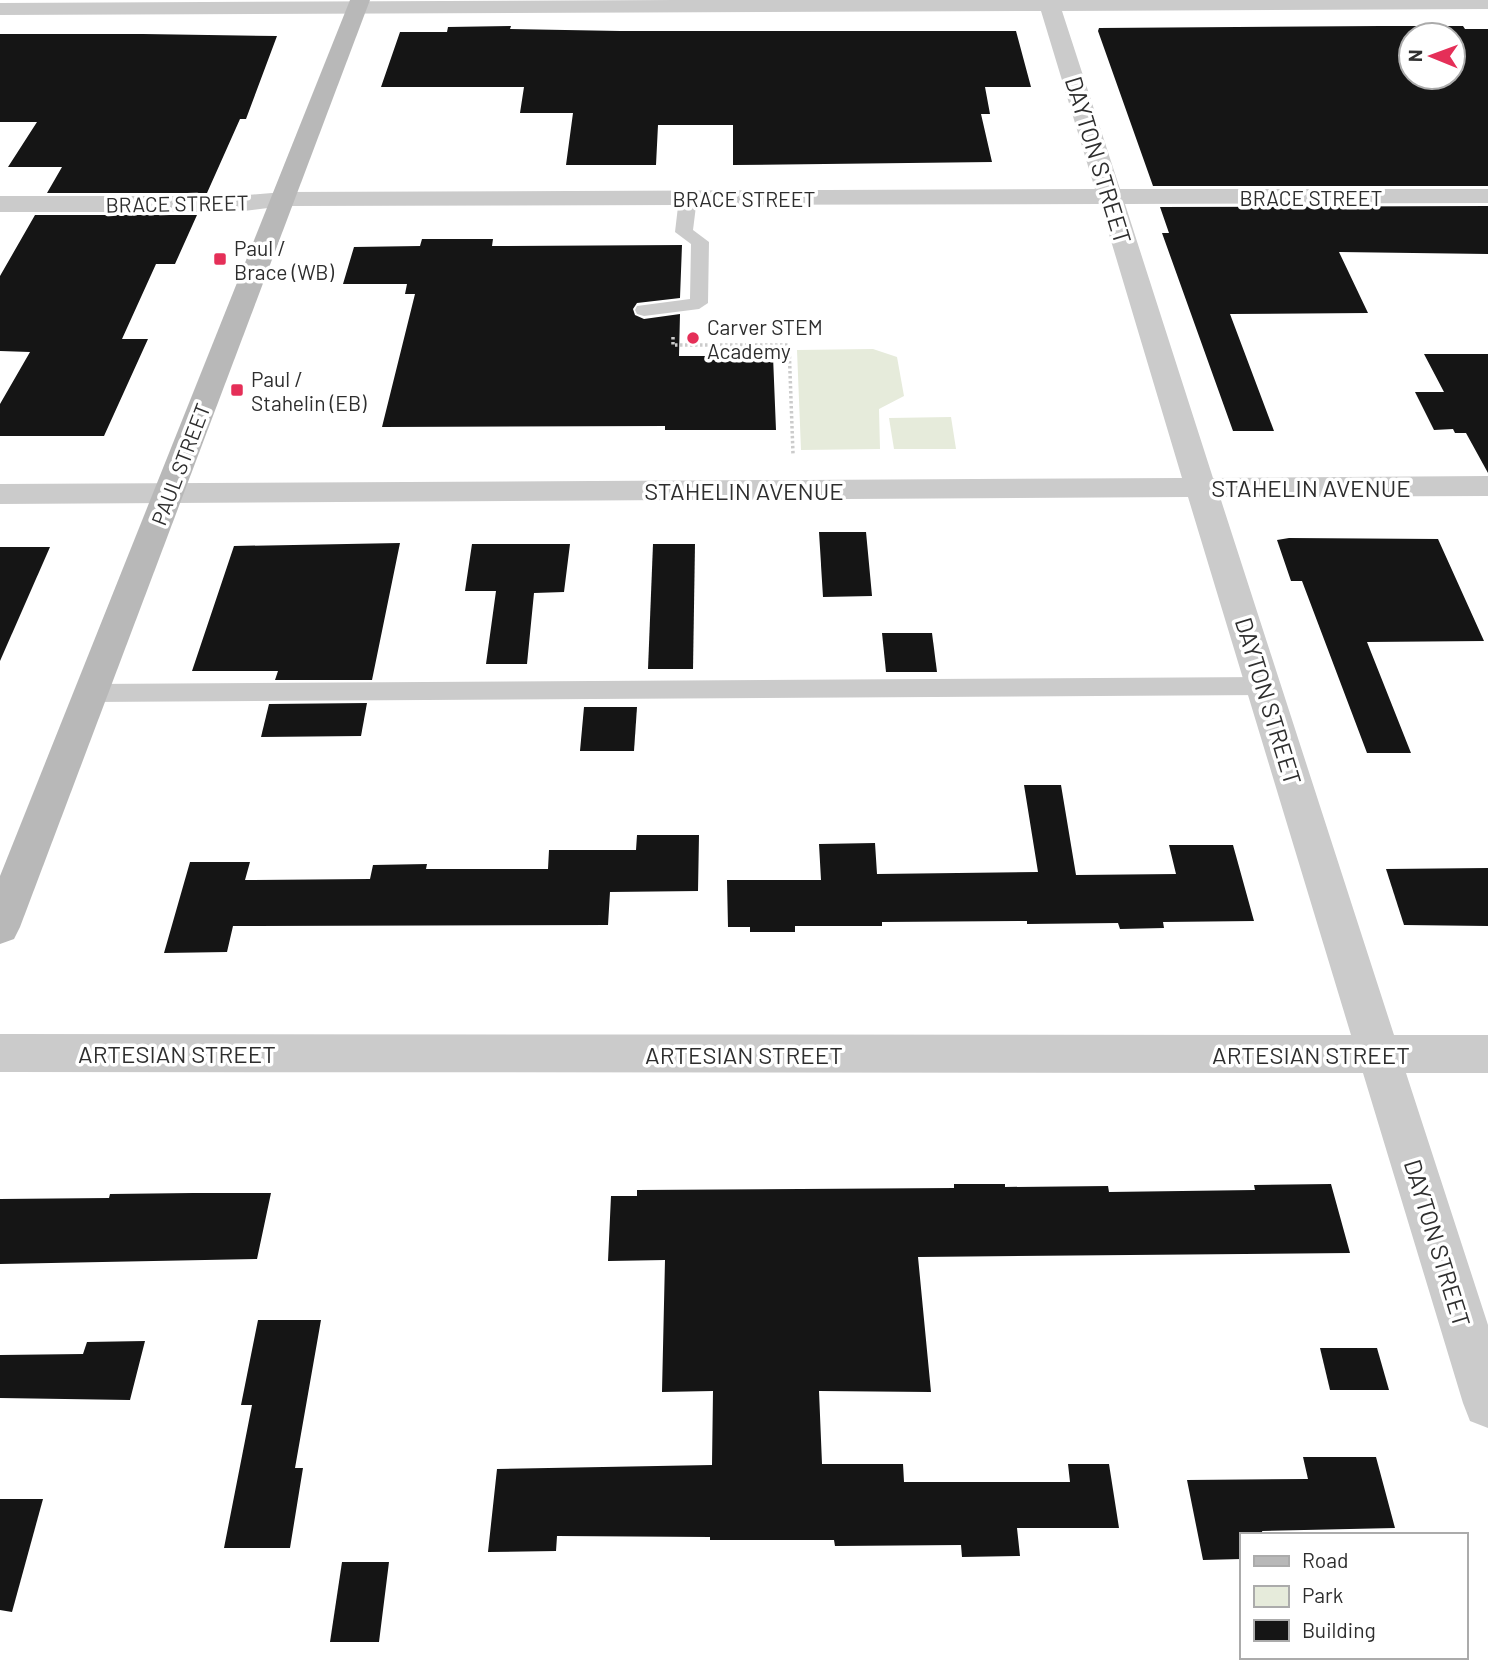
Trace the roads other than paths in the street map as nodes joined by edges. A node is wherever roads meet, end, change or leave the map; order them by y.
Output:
1 (1049, 3) edge
2 (358, 4) edge
3 (1488, 4) edge
4 (0, 9) edge
5 (1488, 196) edge
6 (688, 198) junction
7 (1111, 198) junction
8 (285, 199) junction
9 (0, 204) edge
10 (643, 310) dead end
11 (1488, 486) edge
12 (1202, 487) junction
13 (0, 494) edge
14 (168, 494) junction
15 (1264, 686) junction
16 (91, 693) junction
17 (0, 927) edge
18 (0, 1053) edge
19 (1379, 1054) junction
20 (1488, 1054) edge
21 (1488, 1403) edge

1 - 2 street
1 - 3 street
1 - 7 street, DAYTON STREET
2 - 4 street
2 - 8 street, PAUL STREET
5 - 7 street, BRACE STREET
6 - 7 street, BRACE STREET
6 - 8 street, BRACE STREET
6 - 10 lane
7 - 12 street, DAYTON STREET
8 - 9 street, BRACE STREET
8 - 14 street, PAUL STREET
11 - 12 street, STAHELIN AVENUE
12 - 14 street, STAHELIN AVENUE
12 - 15 street, DAYTON STREET
13 - 14 street, STAHELIN AVENUE
14 - 16 street, PAUL STREET
15 - 16 lane
15 - 19 street, DAYTON STREET
16 - 17 street, PAUL STREET
18 - 19 street, ARTESIAN STREET
19 - 20 street, ARTESIAN STREET
19 - 21 street, DAYTON STREET

